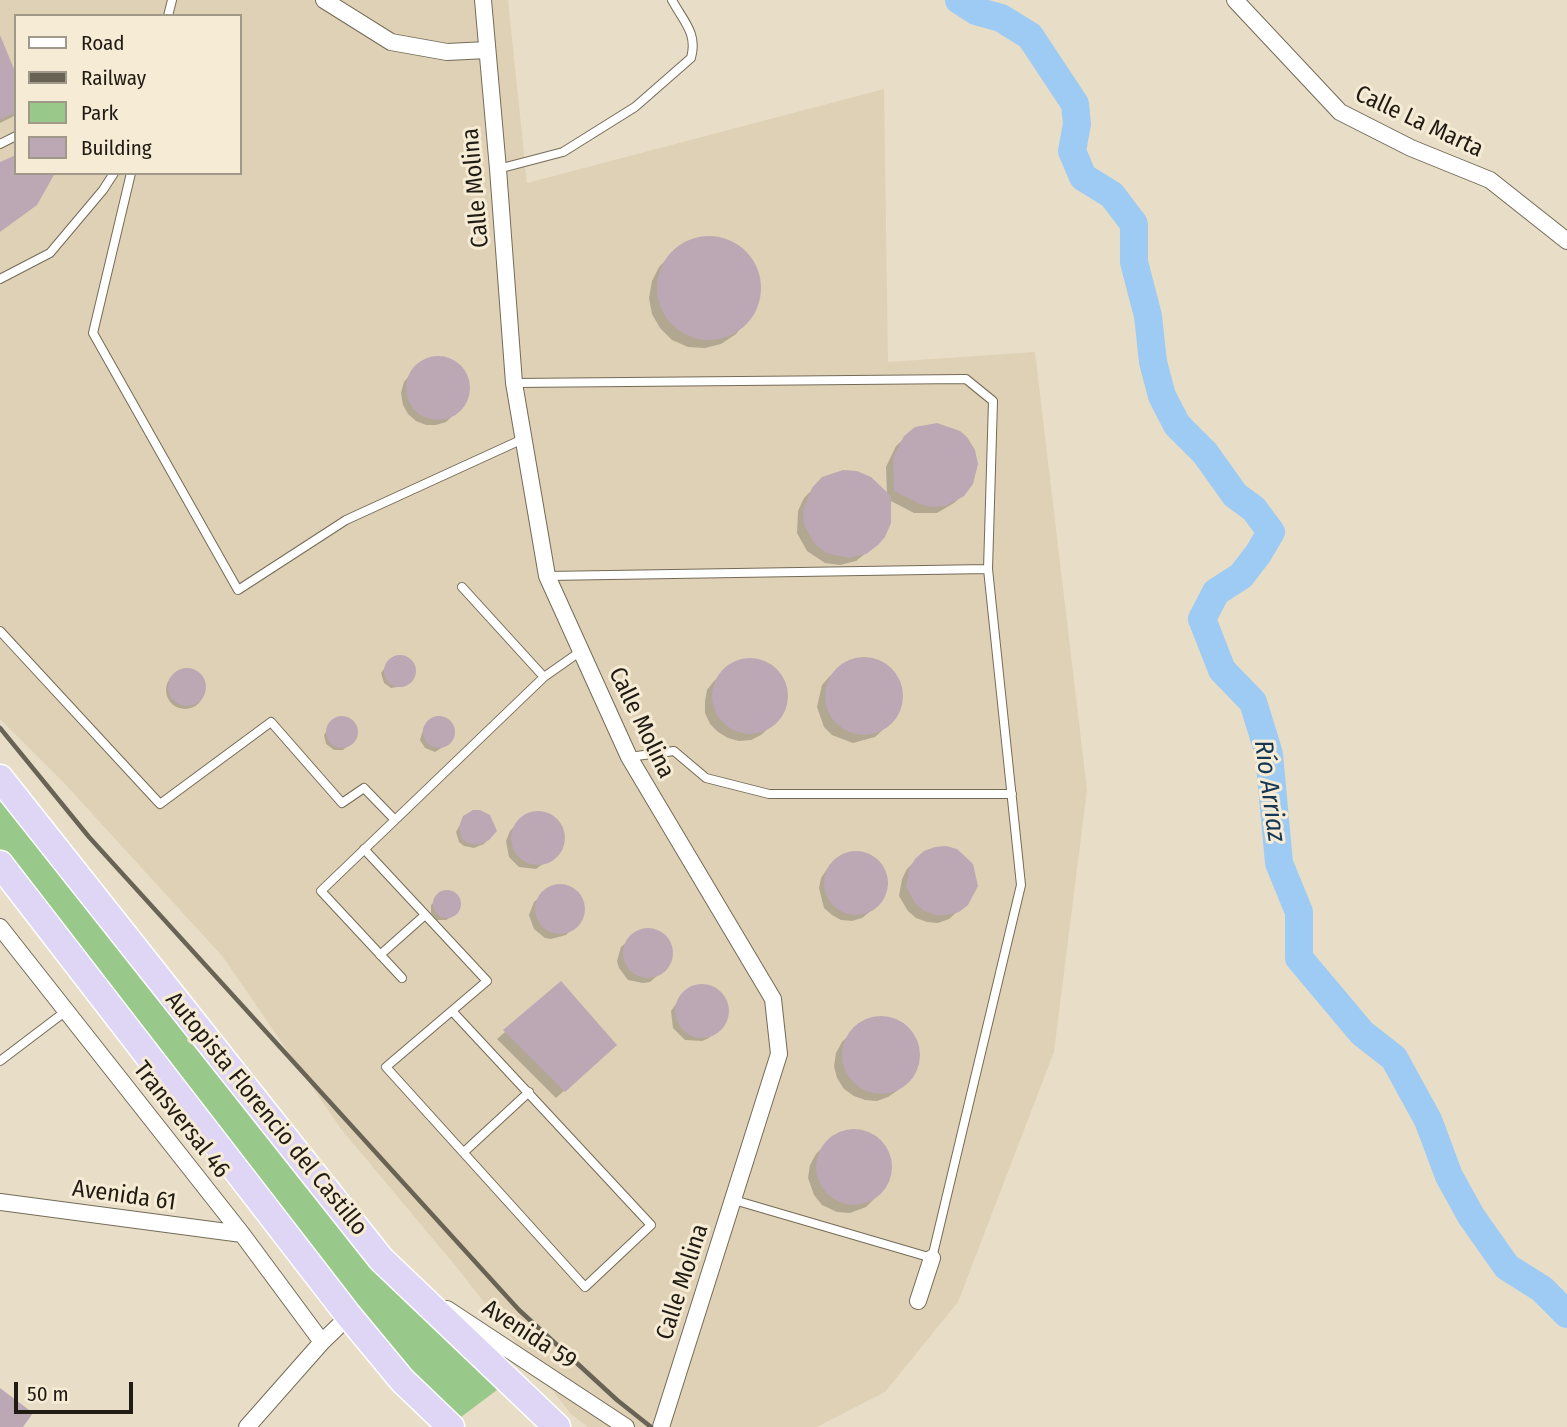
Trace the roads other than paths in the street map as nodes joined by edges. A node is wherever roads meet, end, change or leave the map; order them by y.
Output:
1 (324, 0) edge
2 (483, 0) edge
3 (672, 0) edge
4 (1235, 0) edge
5 (487, 50) junction
6 (498, 169) junction
7 (113, 175) edge
8 (131, 175) edge
9 (1567, 241) edge
10 (0, 279) edge
11 (513, 383) junction
12 (523, 439) junction
13 (988, 569) junction
14 (547, 576) junction
15 (463, 587) dead end
16 (0, 631) edge
17 (581, 651) junction
18 (544, 677) junction
19 (629, 757) junction
20 (0, 778) edge
21 (1012, 794) junction
22 (395, 820) junction
23 (364, 849) junction
24 (0, 864) edge
25 (425, 915) junction
26 (0, 927) edge
27 (380, 955) junction
28 (401, 978) dead end
29 (66, 1011) junction
30 (452, 1011) junction
31 (0, 1061) edge
32 (529, 1092) junction
33 (464, 1152) junction
34 (734, 1200) junction
35 (0, 1202) edge
36 (242, 1234) junction
37 (932, 1258) junction
38 (406, 1281) junction
39 (918, 1301) dead end
40 (349, 1316) junction
41 (322, 1342) junction
42 (247, 1427) edge
43 (451, 1427) edge
44 (557, 1427) edge
45 (626, 1427) edge
46 (661, 1427) edge

1 - 5 street
2 - 5 street, Calle Molina
3 - 6 lane
4 - 9 street, Calle La Marta
5 - 6 street, Calle Molina
6 - 11 street, Calle Molina
7 - 10 lane
8 - 12 lane
11 - 12 street, Calle Molina
11 - 13 lane
12 - 14 street, Calle Molina
13 - 14 lane
13 - 21 lane
14 - 17 street, Calle Molina
15 - 18 lane
16 - 22 lane
17 - 18 lane
17 - 19 street, Calle Molina
18 - 22 lane
19 - 21 lane
19 - 34 street, Calle Molina
20 - 38 highway, Autopista Florencio del Castillo
21 - 37 lane
22 - 23 lane
23 - 25 lane
23 - 27 lane
24 - 40 highway
25 - 27 lane
25 - 30 lane
26 - 29 street, Transversal 46
27 - 28 lane
29 - 31 lane
29 - 36 street, Transversal 46
30 - 32 lane
30 - 33 lane
32 - 33 lane
32 - 33 lane
34 - 37 lane
34 - 46 street, Calle Molina
35 - 36 street, Avenida 61
36 - 41 street, Transversal 46
37 - 39 street
38 - 44 highway, Autopista Florencio del Castillo
38 - 45 street, Avenida 59
40 - 41 street
40 - 43 highway
41 - 42 street

